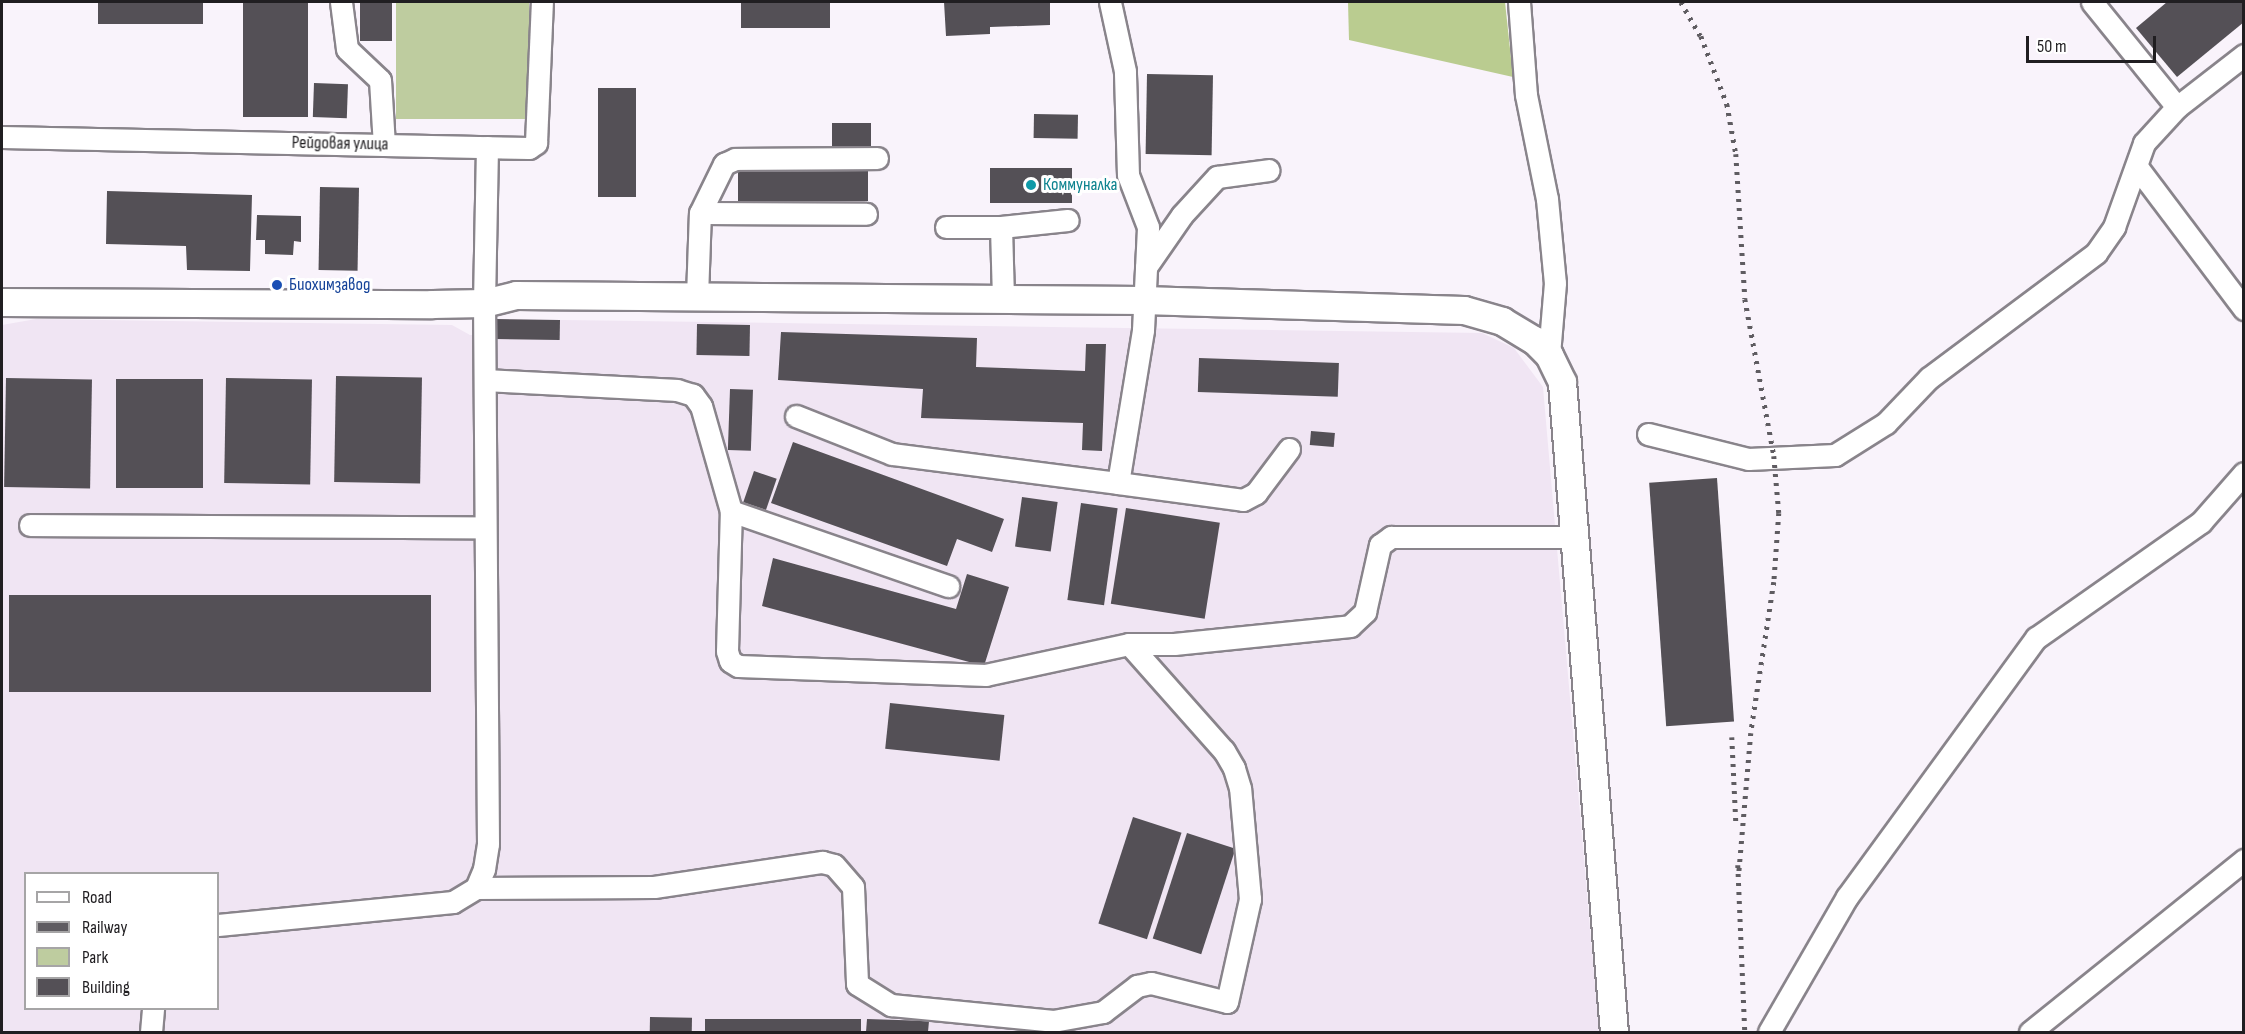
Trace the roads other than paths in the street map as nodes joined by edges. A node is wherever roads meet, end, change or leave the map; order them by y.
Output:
1 (341, 2) edge
2 (542, 2) edge
3 (1110, 2) edge
4 (1519, 2) edge
5 (2091, 2) edge
6 (2244, 55) edge
7 (2177, 107) junction
8 (2, 137) edge
9 (384, 145) junction
10 (487, 147) junction
11 (877, 158) dead end
12 (2137, 167) junction
13 (1269, 170) dead end
14 (700, 213) junction
15 (866, 214) dead end
16 (1068, 220) dead end
17 (946, 227) dead end
18 (1001, 227) junction
19 (1146, 268) junction
20 (697, 297) junction
21 (1003, 298) junction
22 (1143, 300) junction
23 (2, 302) edge
24 (484, 303) junction
25 (2244, 309) edge
26 (1549, 356) junction
27 (485, 380) junction
28 (796, 416) dead end
29 (1648, 434) dead end
30 (1289, 449) dead end
31 (2244, 474) edge
32 (1118, 483) junction
33 (731, 511) junction
34 (30, 525) dead end
35 (485, 527) junction
36 (1574, 537) junction
37 (948, 586) dead end
38 (1128, 644) junction
39 (2244, 860) edge
40 (476, 888) junction
41 (219, 925) edge
42 (153, 1010) edge
43 (151, 1032) edge
44 (1614, 1032) edge
45 (1769, 1032) edge
46 (2030, 1032) edge

1 - 9 street
2 - 10 street, Рейдовая улица
3 - 19 street
4 - 26 street
5 - 7 street
6 - 7 street
7 - 12 street
8 - 9 street, Рейдовая улица
9 - 10 street, Рейдовая улица
10 - 24 street
11 - 14 street
12 - 25 street
12 - 29 street
13 - 19 street
14 - 15 street
14 - 20 street
16 - 18 street
17 - 18 street
18 - 21 street
19 - 22 street
20 - 21 main road
20 - 24 main road
21 - 22 main road
22 - 26 main road
22 - 32 street
23 - 24 main road
24 - 27 street
26 - 36 main road
27 - 33 street
27 - 35 street
28 - 32 street
30 - 32 street
31 - 45 street
33 - 37 street
33 - 38 street
34 - 35 street
35 - 40 street
36 - 38 street
36 - 44 main road
38 - 40 street
39 - 46 street
40 - 41 street
42 - 43 street

